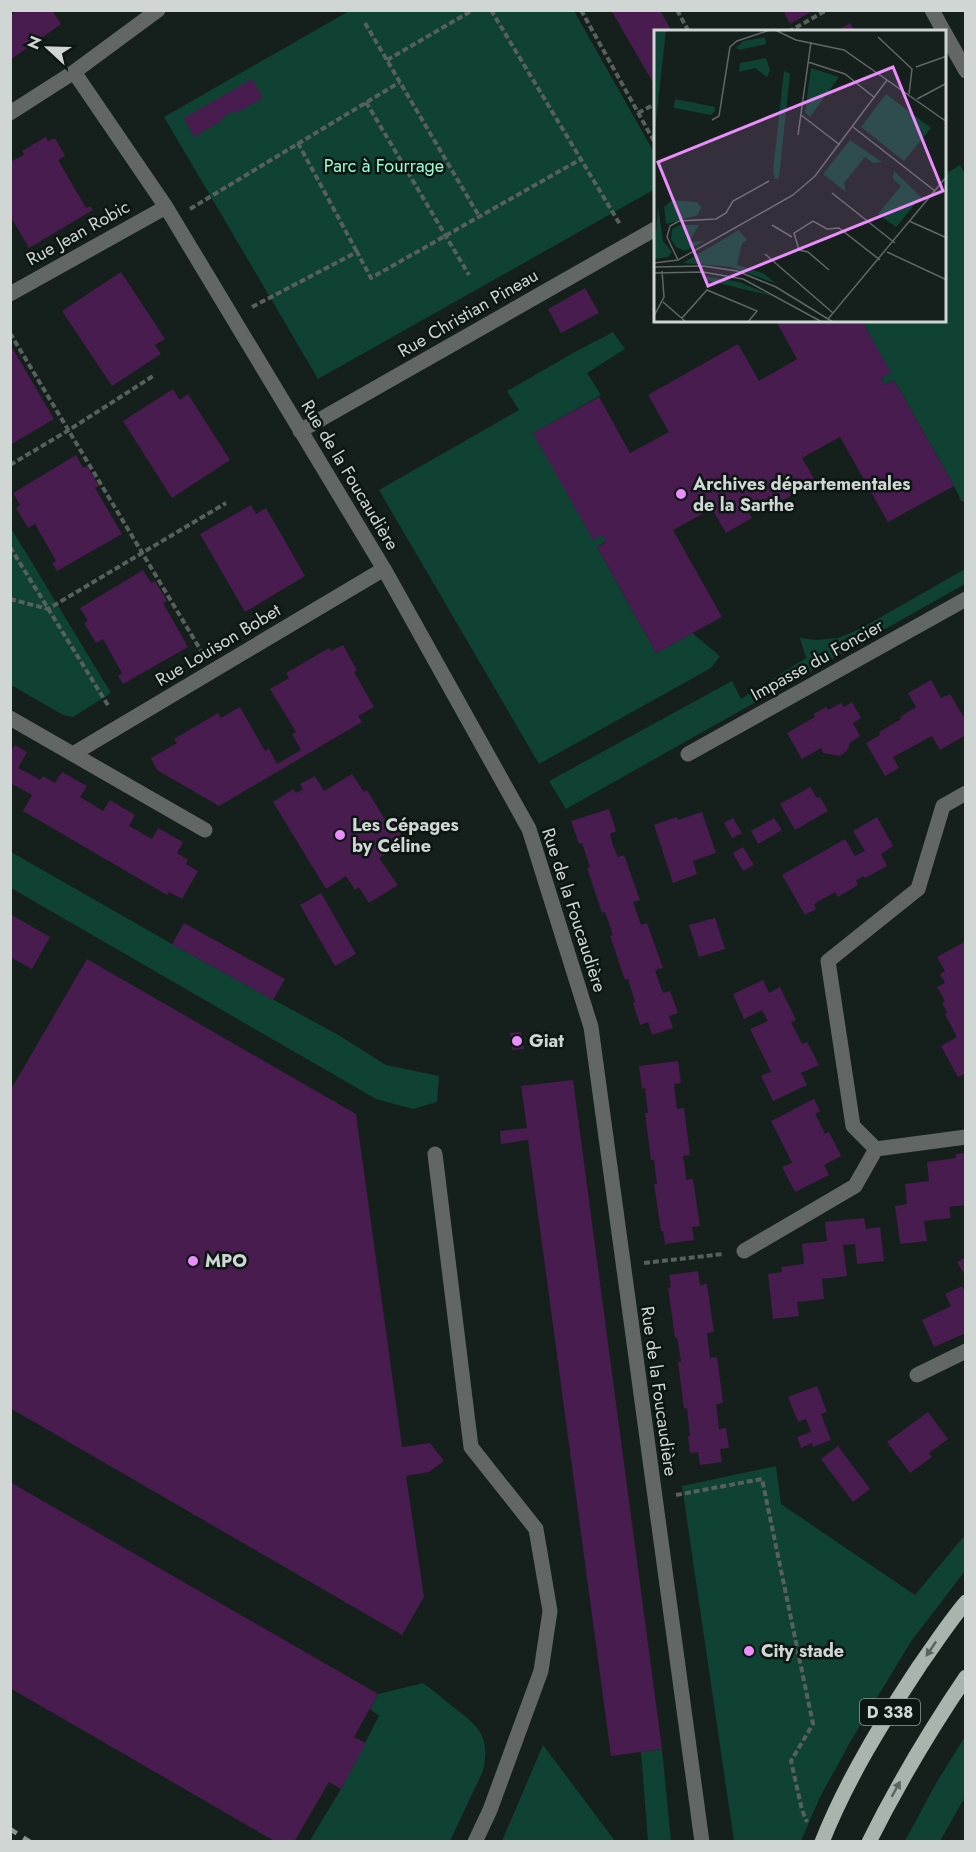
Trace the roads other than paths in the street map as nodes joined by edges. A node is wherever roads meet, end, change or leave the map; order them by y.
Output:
1 (158, 10) edge
2 (932, 10) edge
3 (943, 30) edge
4 (946, 39) edge
5 (951, 58) edge
6 (966, 71) edge
7 (74, 72) junction
8 (10, 113) edge
9 (170, 213) junction
10 (654, 230) edge
11 (10, 294) edge
12 (300, 431) junction
13 (384, 570) junction
14 (966, 599) edge
15 (10, 718) edge
16 (73, 754) junction
17 (688, 754) dead end
18 (966, 793) edge
19 (206, 830) dead end
20 (966, 1137) edge
21 (876, 1149) junction
22 (435, 1154) dead end
23 (744, 1251) road end
24 (966, 1351) edge
25 (917, 1375) dead end
26 (966, 1602) edge
27 (966, 1677) edge
28 (824, 1835) edge
29 (475, 1842) edge
30 (702, 1842) edge
31 (869, 1842) edge

1 - 7 street
2 - 3 street
4 - 5 street
5 - 6 street
7 - 8 street
7 - 9 street, Rue de la Foucaudière
9 - 11 street, Rue Jean Robic
9 - 12 street, Rue de la Foucaudière
10 - 12 street, Rue Christian Pineau
12 - 13 street, Rue de la Foucaudière
13 - 16 street, Rue Louison Bobet
13 - 30 street, Rue de la Foucaudière
14 - 17 street, Impasse du Foncier
15 - 16 street
16 - 19 street
18 - 21 street
20 - 21 street
21 - 23 street
22 - 29 street
24 - 25 street
26 -> 28 main road, D 338
31 -> 27 main road, D 338

